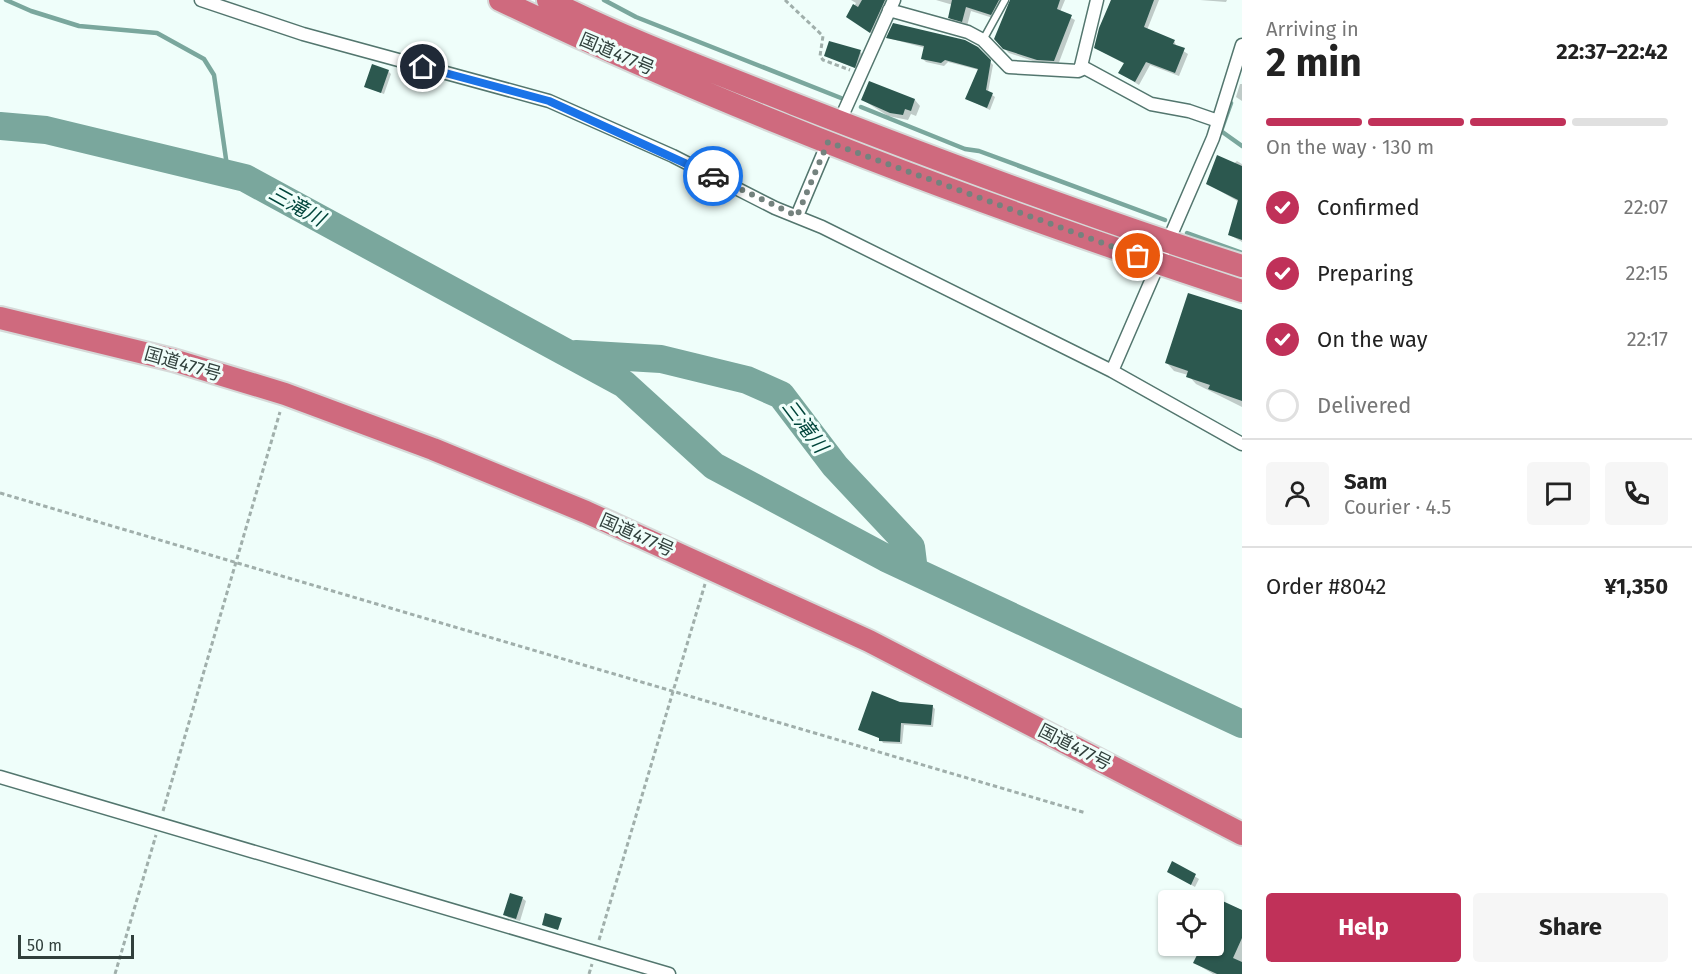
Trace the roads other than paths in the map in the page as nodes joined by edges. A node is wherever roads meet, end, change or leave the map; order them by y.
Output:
1 (201, 0) edge
2 (500, 0) edge
3 (548, 0) edge
4 (1005, 0) edge
5 (1097, 0) edge
6 (892, 5) edge
7 (983, 40) junction
8 (1242, 45) edge
9 (1085, 68) junction
10 (1218, 121) junction
11 (840, 122) junction
12 (828, 142) junction
13 (797, 216) junction
14 (1168, 242) junction
15 (1159, 264) junction
16 (1242, 266) edge
17 (1242, 291) edge
18 (0, 318) edge
19 (1112, 371) junction
20 (1242, 444) edge
21 (0, 777) edge
22 (1242, 834) edge
23 (669, 974) edge

1 - 13 street
2 - 12 highway, 国道477号
3 - 11 highway, 国道477号
4 - 7 lane
5 - 9 street
6 - 7 street
6 - 11 street
7 - 9 street
8 - 10 street
9 - 10 street
10 - 14 street
11 - 12 street
11 - 14 highway, 国道477号
12 - 13 street
12 - 15 highway, 国道477号
13 - 19 street
14 - 15 street
14 - 16 highway, 国道477号
15 - 17 highway, 国道477号
15 - 19 street
18 - 22 highway, 国道477号
19 - 20 street
21 - 23 street

